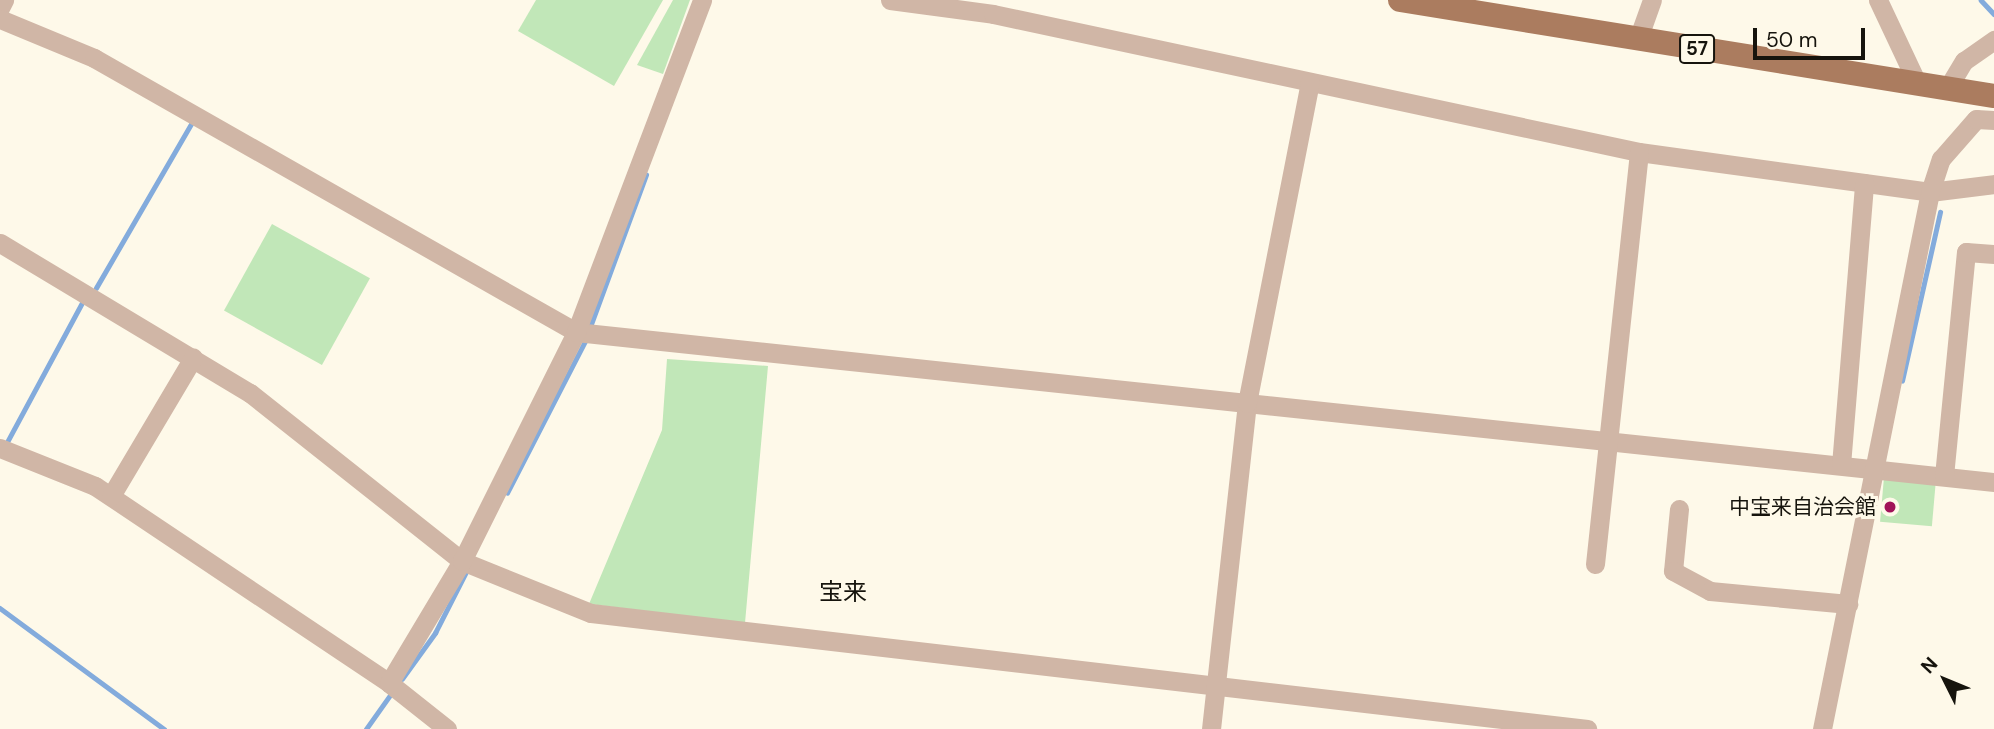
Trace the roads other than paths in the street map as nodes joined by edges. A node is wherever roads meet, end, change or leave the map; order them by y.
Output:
1 (4, 0) edge
2 (702, 0) edge
3 (890, 0) edge
4 (1652, 0) edge
5 (1878, 0) edge
6 (1408, 1) edge
7 (0, 8) edge
8 (0, 19) edge
9 (1638, 39) junction
10 (1994, 40) edge
11 (1310, 82) junction
12 (1918, 85) junction
13 (1947, 89) junction
14 (1994, 96) edge
15 (1994, 120) edge
16 (1639, 152) junction
17 (1864, 183) junction
18 (1994, 184) edge
19 (1930, 192) junction
20 (0, 243) edge
21 (1994, 254) edge
22 (576, 332) junction
23 (194, 358) junction
24 (1247, 403) junction
25 (1607, 444) junction
26 (0, 449) edge
27 (1841, 465) junction
28 (1876, 468) junction
29 (1944, 476) junction
30 (1994, 482) edge
31 (111, 496) junction
32 (1679, 509) dead end
33 (461, 561) junction
34 (1595, 565) dead end
35 (1848, 604) junction
36 (389, 683) junction
37 (1216, 688) junction
38 (447, 729) edge
39 (1212, 729) edge
40 (1579, 729) edge
41 (1587, 729) edge
42 (1822, 729) edge

1 - 7 street
2 - 22 street
3 - 11 street
4 - 9 street
5 - 12 street
6 - 9 main road, 57
8 - 22 street
9 - 12 main road, 57
10 - 13 street
11 - 16 street
11 - 24 street
12 - 13 main road, 57
13 - 14 main road, 57
15 - 19 street
16 - 17 street
16 - 25 street
17 - 19 street
17 - 27 street
18 - 19 street
19 - 28 street
20 - 23 street
21 - 29 street
22 - 24 street
22 - 33 street
23 - 31 street
23 - 33 street
24 - 25 street
24 - 37 street
25 - 27 street
25 - 34 street
26 - 31 street
27 - 28 street
28 - 29 street
28 - 35 street
29 - 30 street
31 - 36 street
32 - 35 street
33 - 36 street
33 - 37 street
35 - 42 street
36 - 38 street
37 - 39 street
37 - 40 street
40 - 41 street

